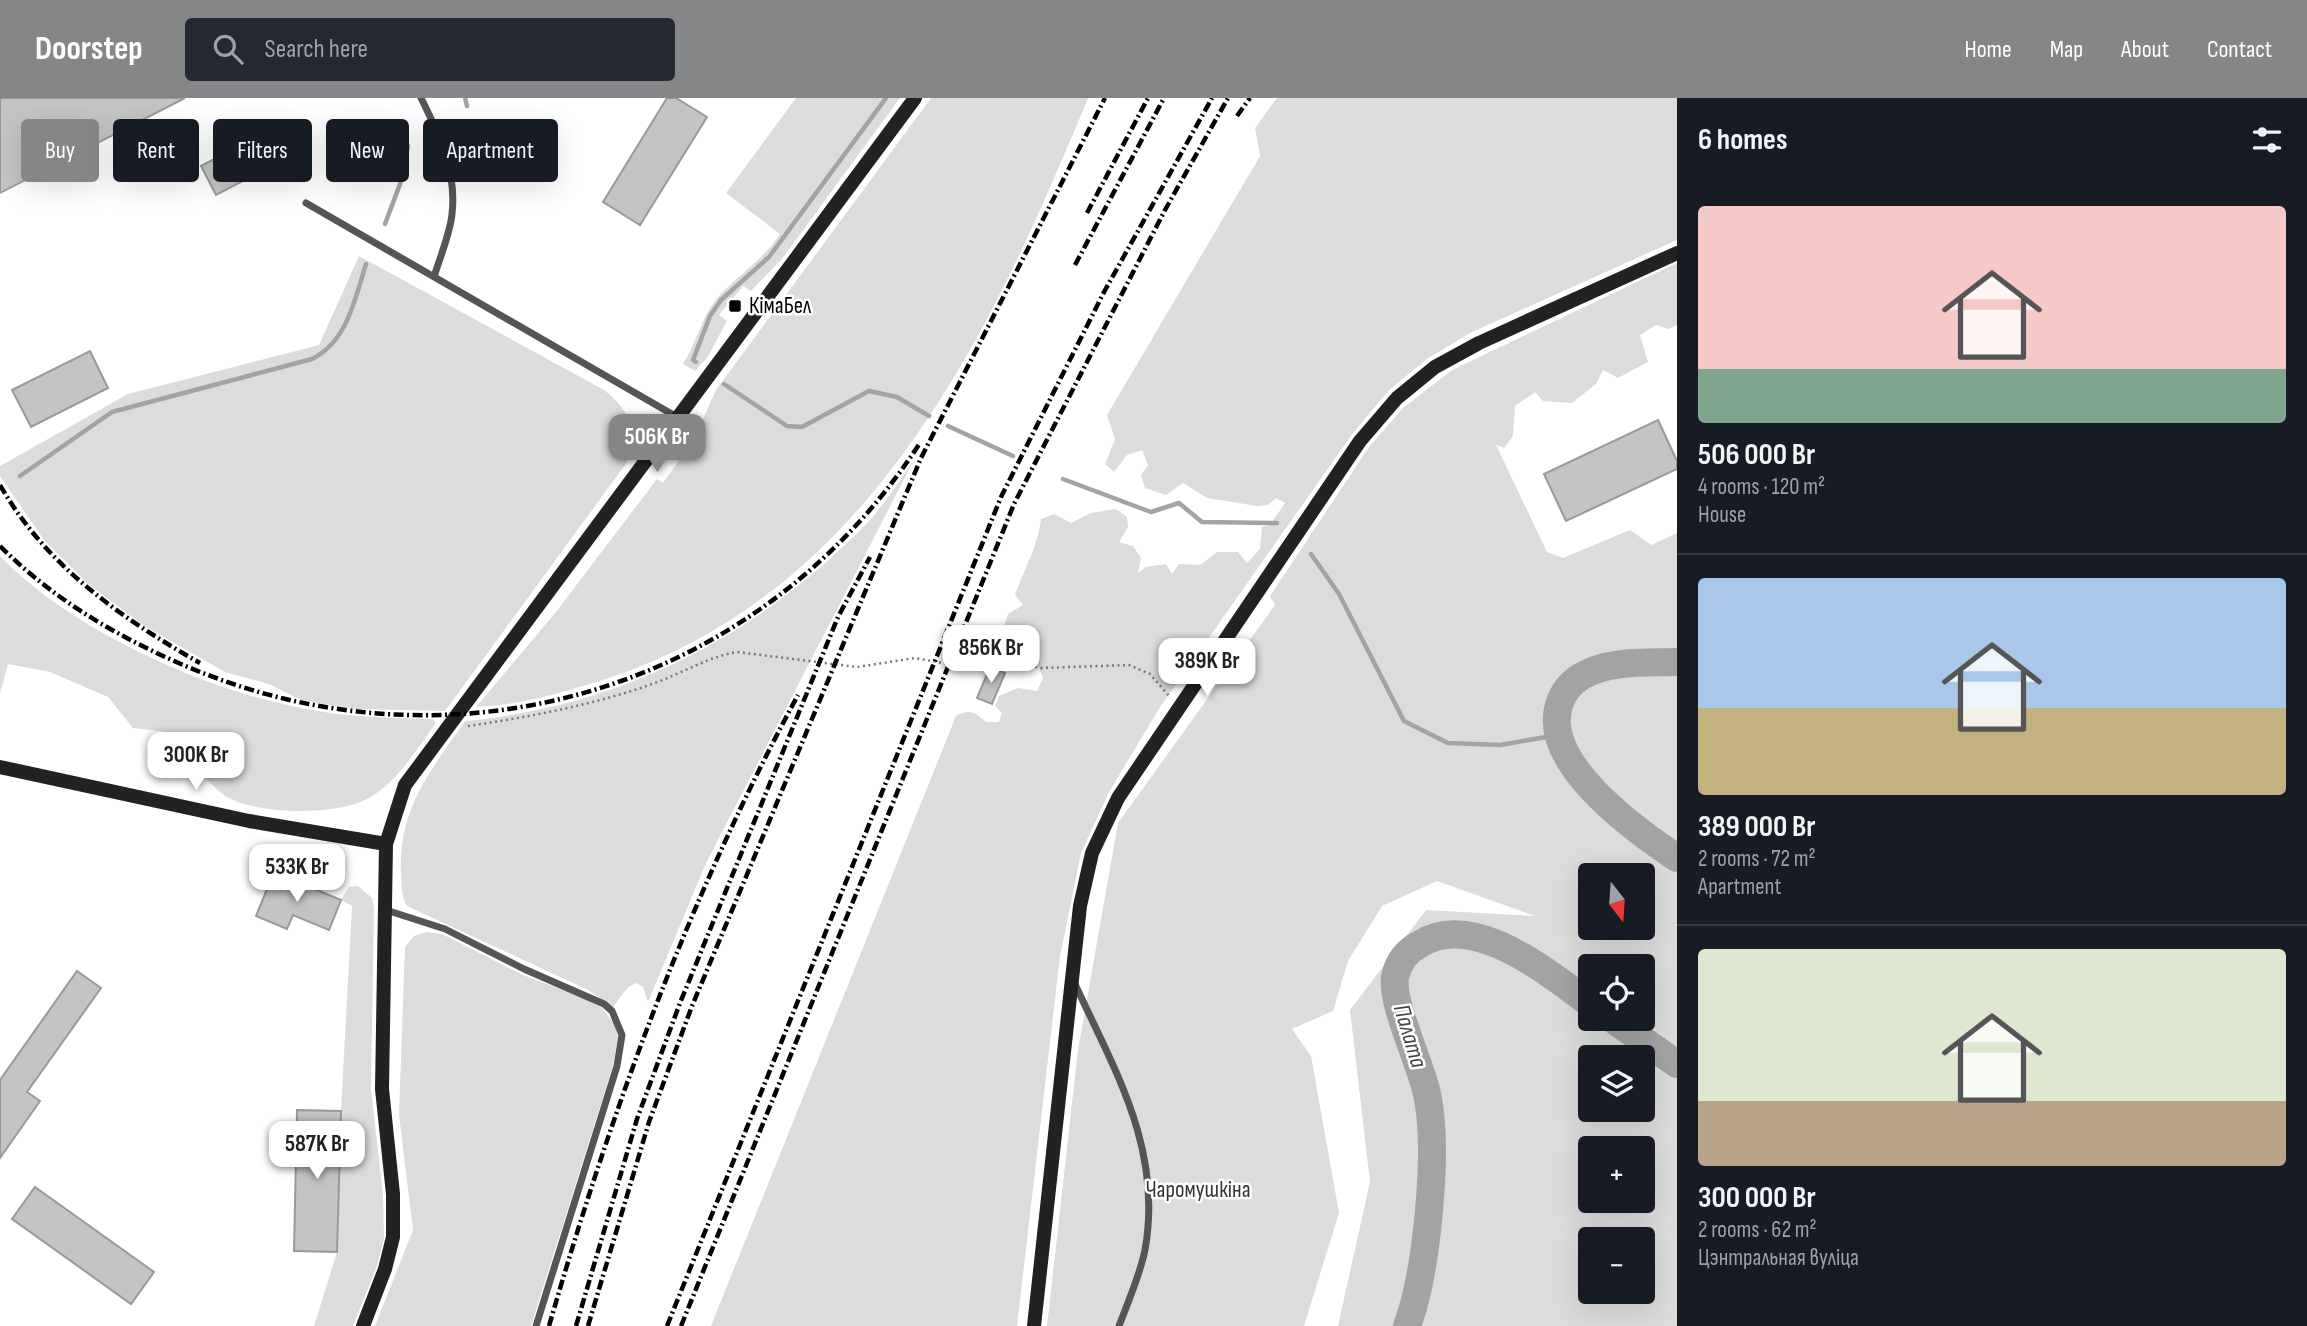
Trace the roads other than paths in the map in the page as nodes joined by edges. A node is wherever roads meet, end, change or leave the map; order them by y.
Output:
1 (421, 98) edge
2 (915, 98) edge
3 (306, 203) dead end
4 (1677, 253) edge
5 (434, 277) junction
6 (677, 417) junction
7 (0, 767) edge
8 (386, 844) junction
9 (386, 910) junction
10 (1071, 975) junction
11 (363, 1326) edge
12 (536, 1326) edge
13 (1034, 1326) edge
14 (1119, 1326) edge

1 - 5 lane
2 - 6 street
3 - 5 lane
4 - 10 street
5 - 6 lane
6 - 8 street
7 - 8 street
8 - 9 street
9 - 11 street
9 - 12 lane
10 - 13 street
10 - 14 lane

